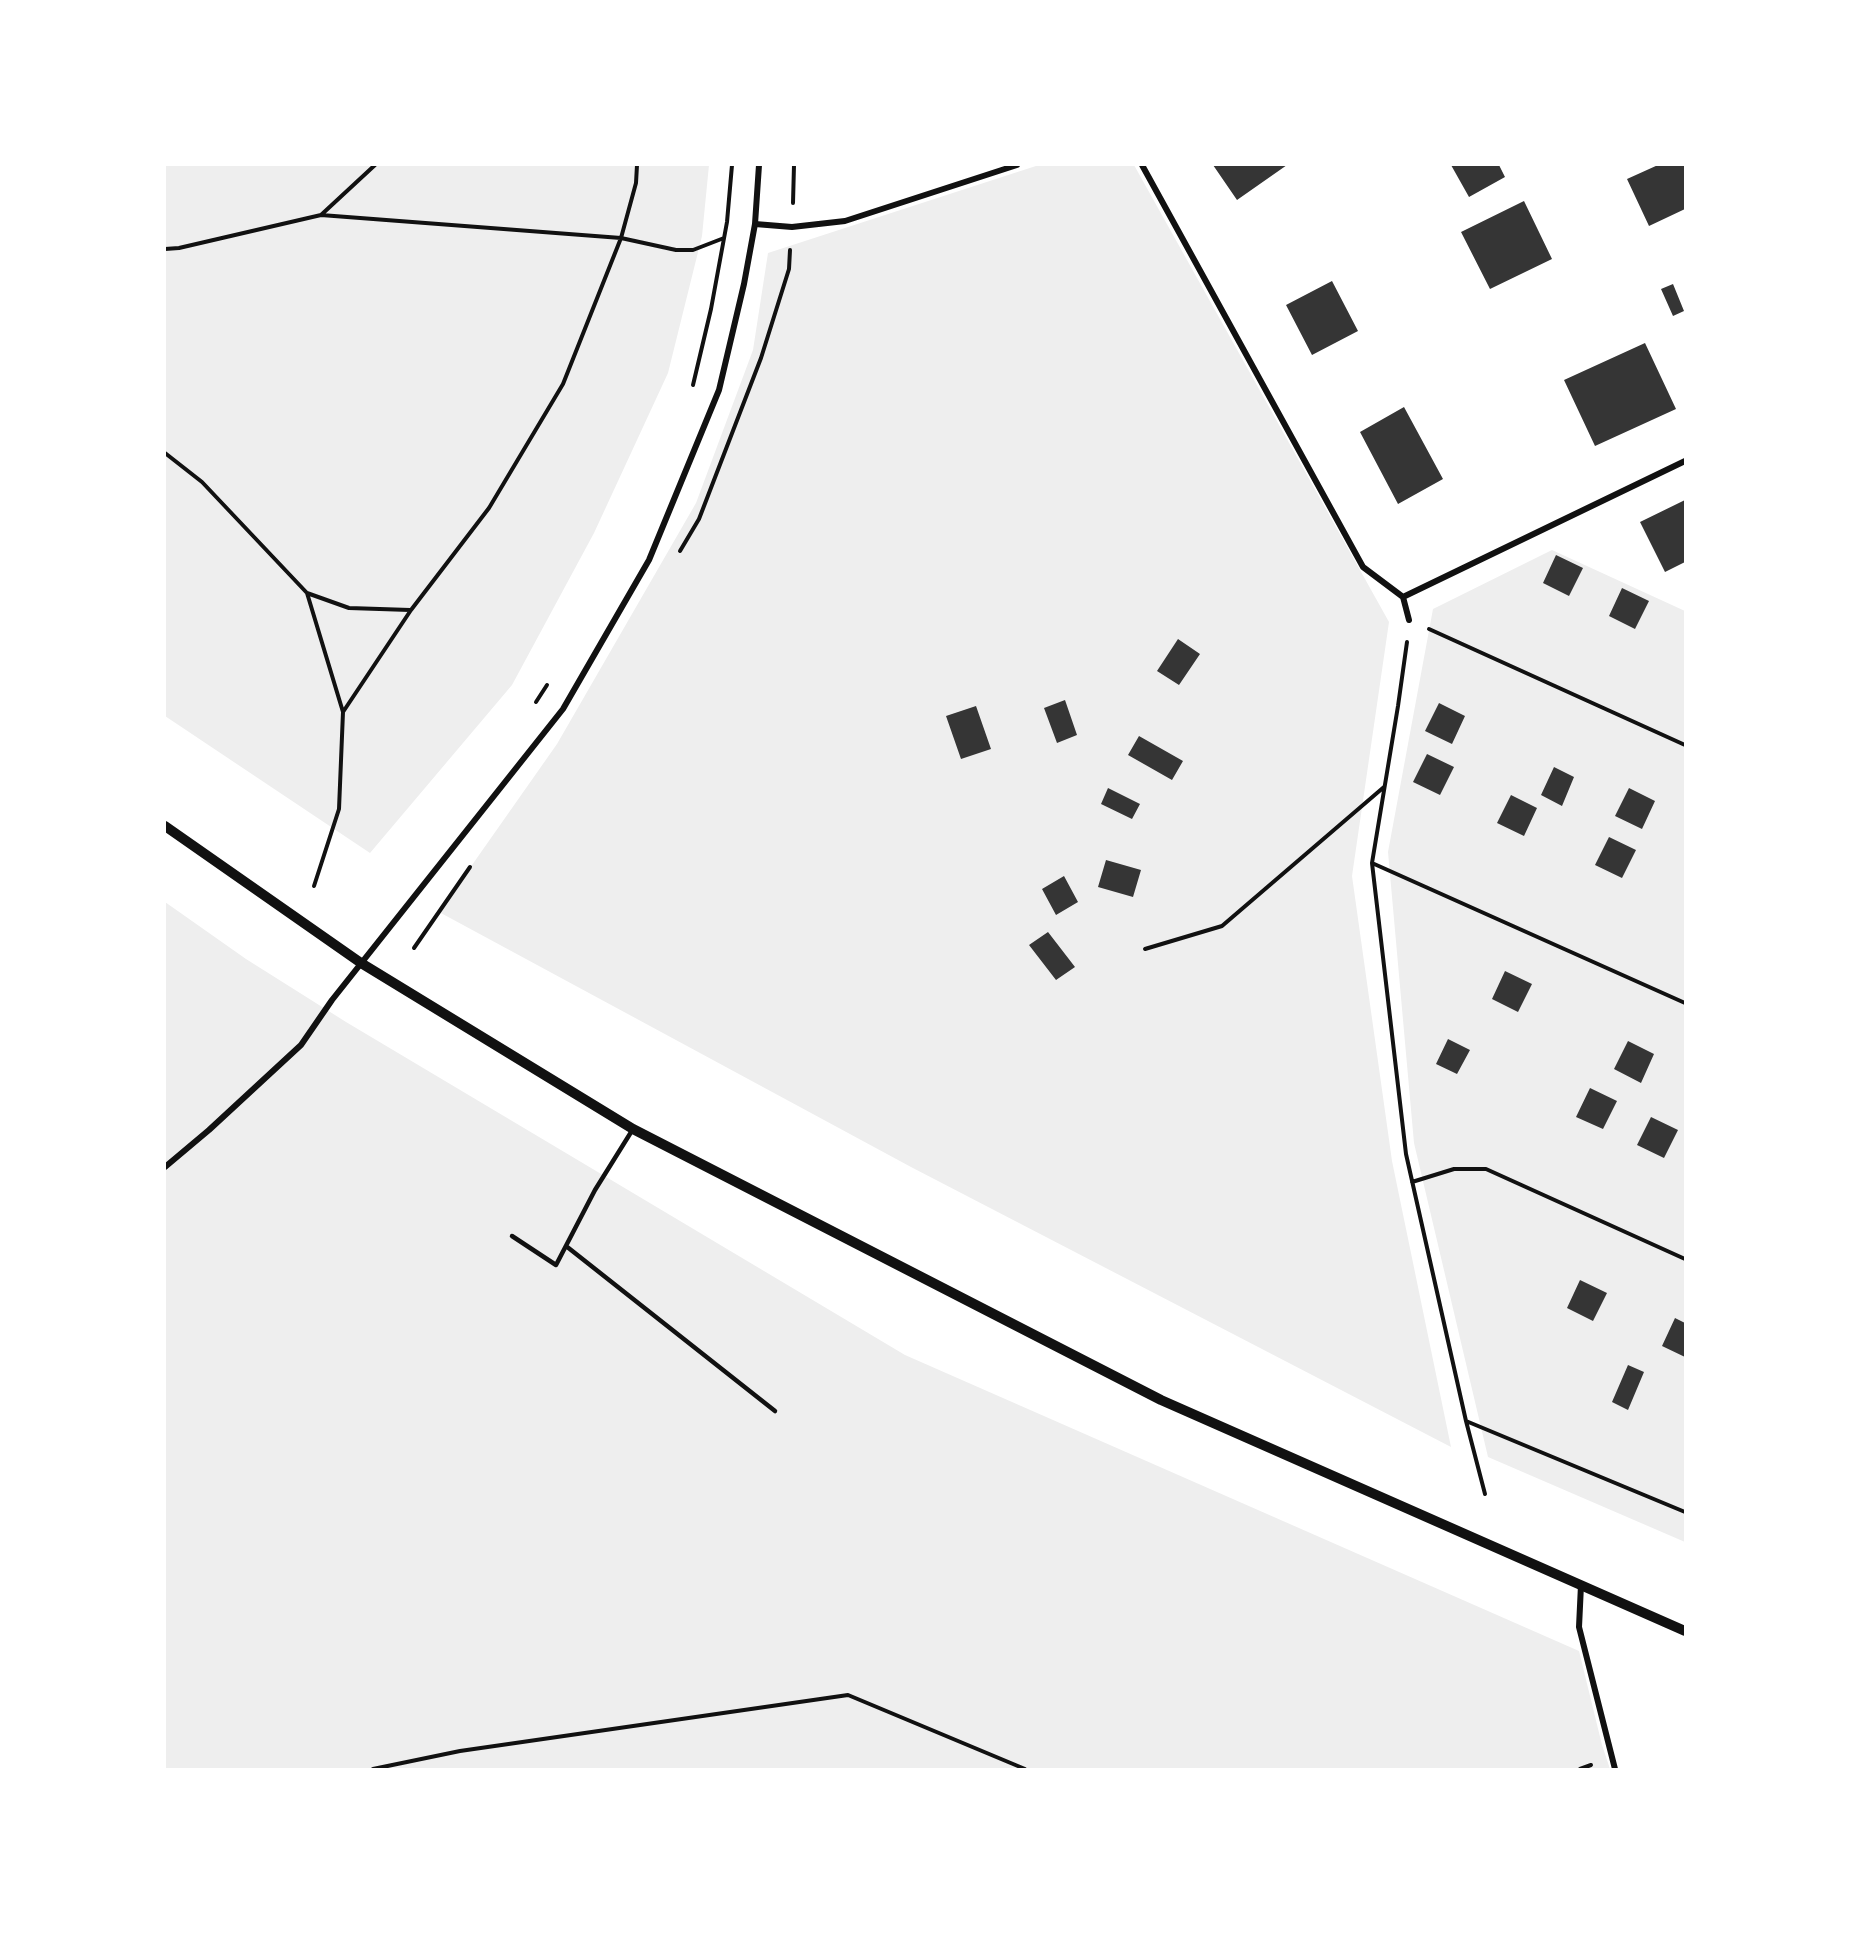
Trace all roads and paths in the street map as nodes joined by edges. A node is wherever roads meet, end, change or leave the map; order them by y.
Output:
1 (375, 165) edge
2 (637, 165) edge
3 (732, 165) edge
4 (759, 165) edge
5 (794, 165) edge
6 (1017, 165) edge
7 (1142, 165) edge
8 (321, 215) junction
9 (755, 224) junction
10 (792, 228) junction
11 (621, 238) junction
12 (724, 238) junction
13 (165, 249) edge
14 (690, 394) dead end
15 (165, 453) edge
16 (1685, 461) edge
17 (307, 593) junction
18 (1403, 597) junction
19 (411, 610) junction
20 (1409, 620) junction
21 (550, 680) dead end
22 (533, 706) dead end
23 (343, 712) junction
24 (1685, 744) edge
25 (1385, 786) junction
26 (165, 826) edge
27 (1372, 863) junction
28 (314, 886) dead end
29 (1145, 949) dead end
30 (361, 963) junction
31 (1685, 1003) edge
32 (633, 1129) junction
33 (165, 1167) edge
34 (1412, 1182) junction
35 (512, 1236) dead end
36 (566, 1246) junction
37 (1685, 1259) edge
38 (775, 1411) dead end
39 (1466, 1421) junction
40 (1485, 1494) dead end
41 (1685, 1512) edge
42 (1581, 1585) junction
43 (1685, 1631) edge
44 (373, 1769) edge
45 (1025, 1769) edge
46 (1615, 1769) edge

1 - 8 path
2 - 11 path
3 - 12 path
4 - 9 street
5 - 10 path
6 - 10 street
7 - 18 street
8 - 11 path
8 - 13 path
9 - 10 street
9 - 30 street
11 - 12 path
11 - 19 path
12 - 14 path
15 - 17 path
16 - 18 street
17 - 19 path
17 - 23 path
18 - 20 street
19 - 23 path
20 - 24 path
20 - 25 path
21 - 22 path
23 - 28 path
25 - 27 path
25 - 29 path
26 - 30 street
27 - 31 path
27 - 34 path
30 - 32 street
30 - 33 street
32 - 36 lane
32 - 42 street
34 - 37 path
34 - 39 path
35 - 36 lane
36 - 38 lane
39 - 40 path
39 - 41 path
42 - 43 street
42 - 46 street
44 - 45 path

